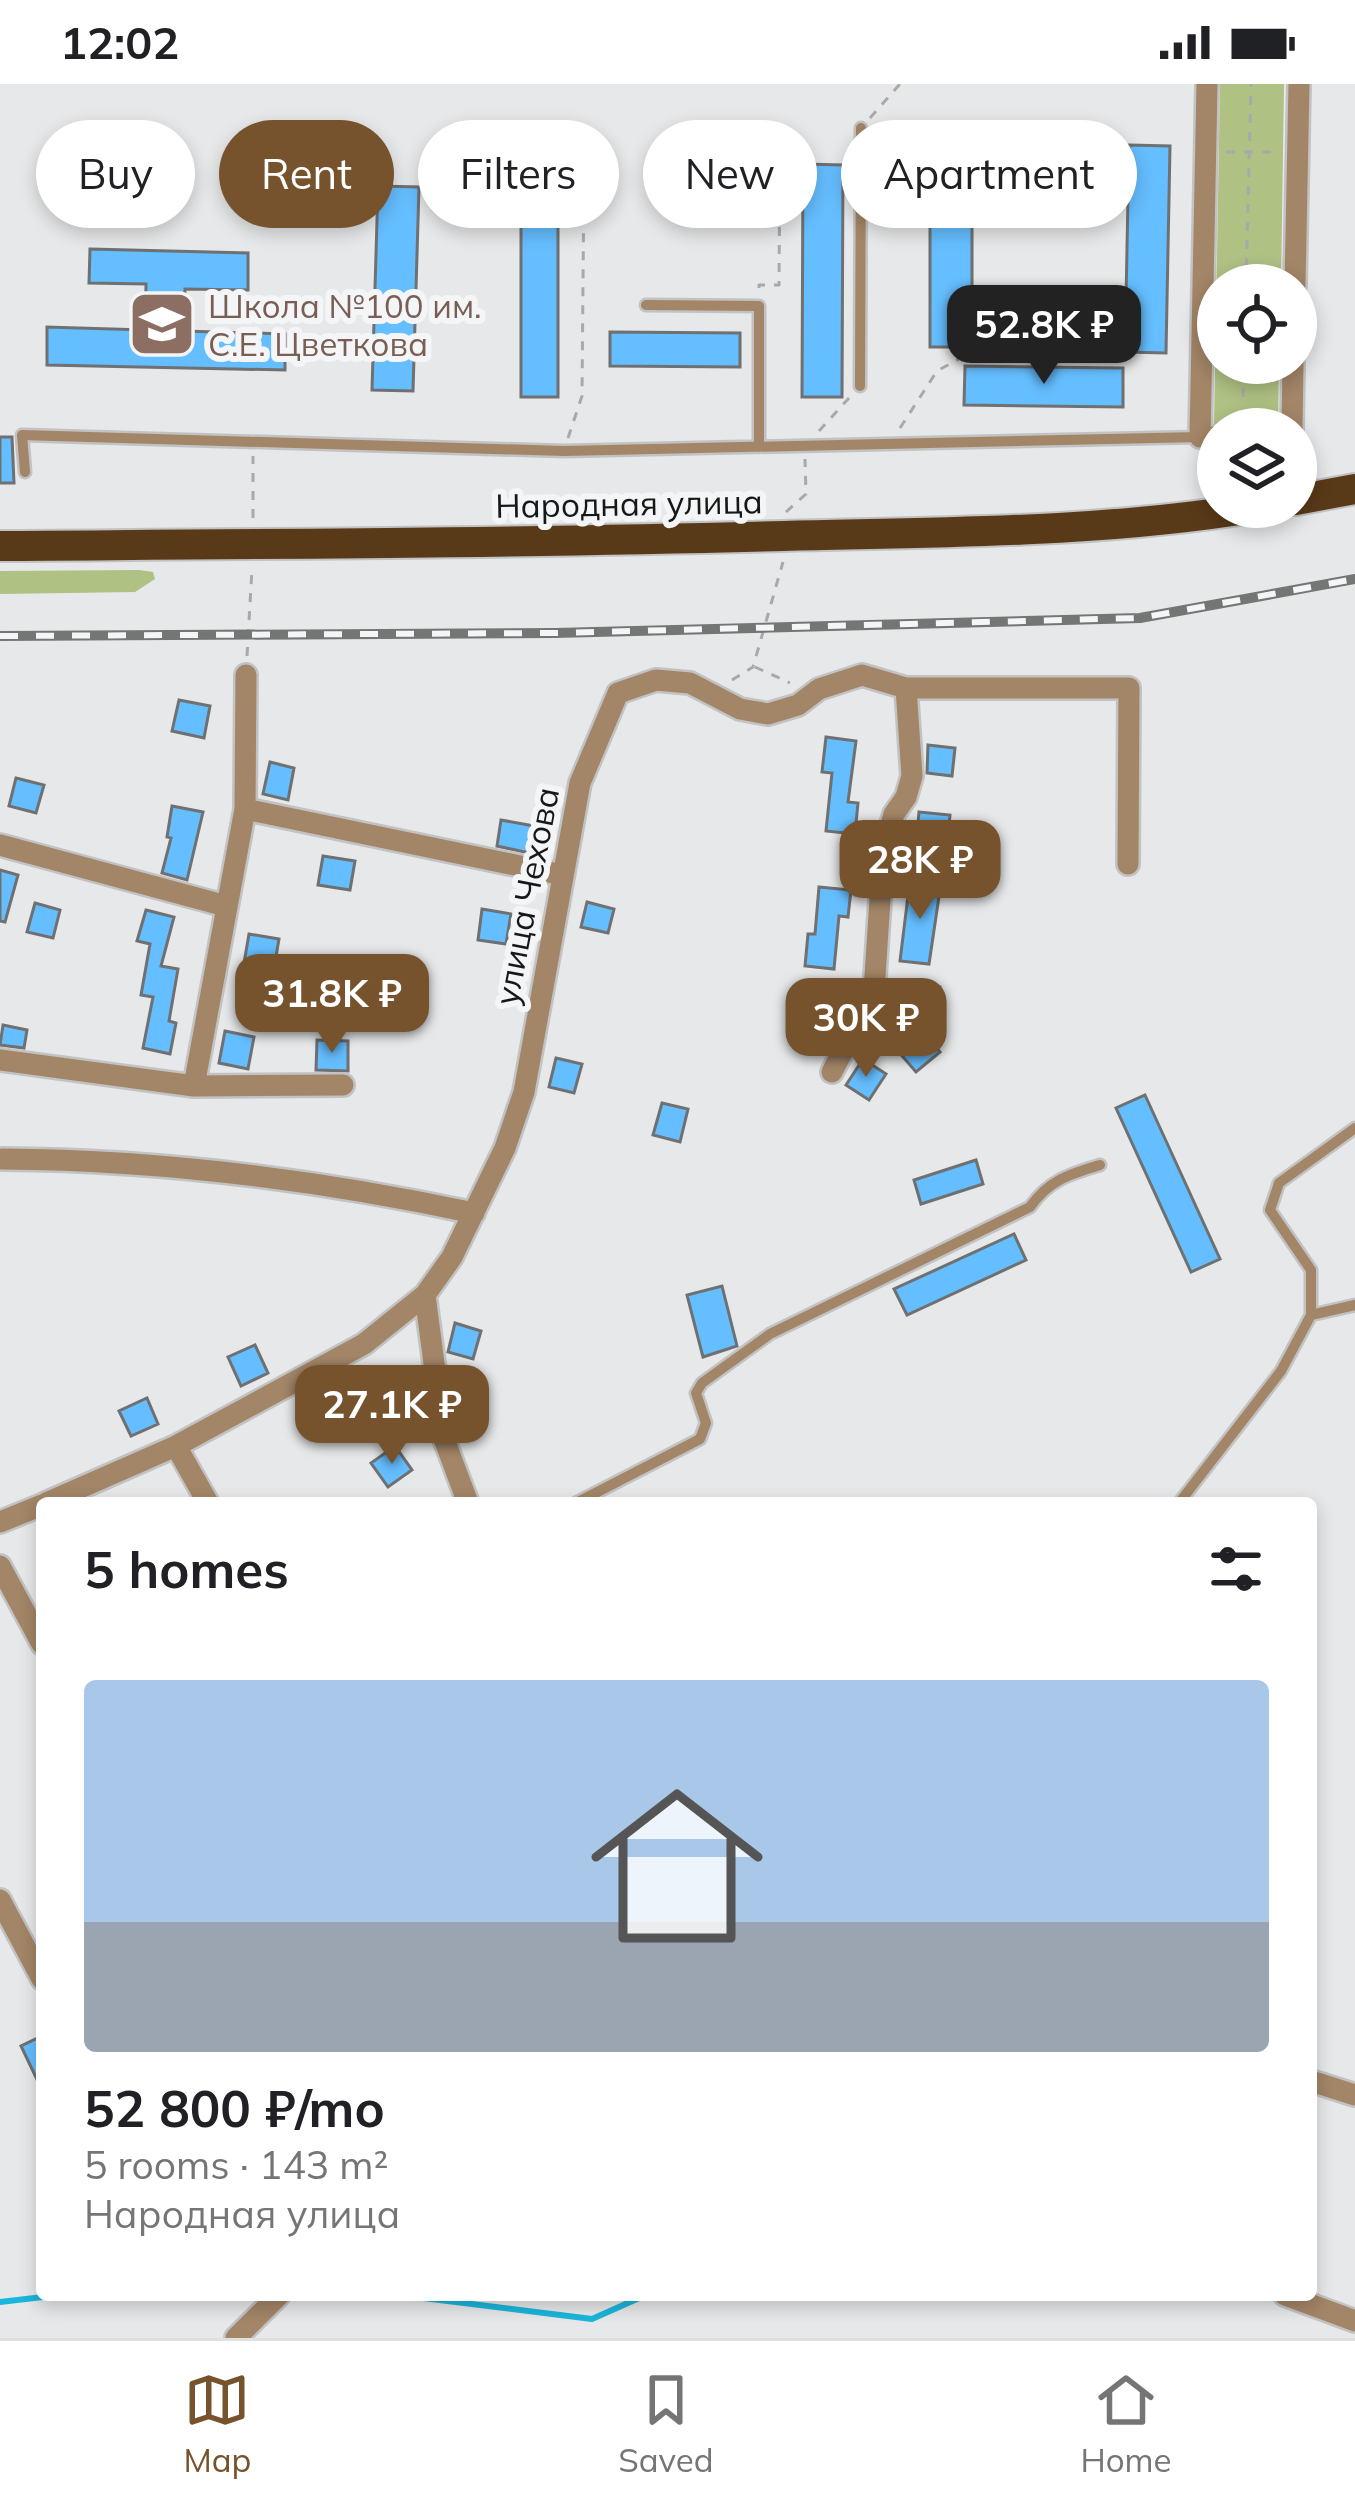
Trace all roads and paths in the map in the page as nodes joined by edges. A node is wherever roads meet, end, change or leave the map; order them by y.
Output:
1 (900, 84) edge
2 (1207, 84) edge
3 (1251, 84) edge
4 (1299, 84) edge
5 (868, 120) edge
6 (1206, 152) junction
7 (1250, 152) junction
8 (1298, 152) junction
9 (583, 228) edge
10 (779, 228) edge
11 (861, 228) edge
12 (1247, 264) edge
13 (1295, 264) edge
14 (646, 305) dead end
15 (759, 305) junction
16 (997, 338) dead end
17 (1243, 384) edge
18 (860, 386) dead end
19 (1243, 397) dead end
20 (1209, 408) edge
21 (1197, 437) edge
22 (892, 444) junction
23 (759, 447) junction
24 (564, 451) junction
25 (25, 472) dead end
26 (1355, 489) edge
27 (1317, 496) edge
28 (1197, 514) edge
29 (0, 546) edge
30 (753, 667) dead end
31 (246, 675) dead end
32 (906, 688) junction
33 (813, 694) junction
34 (245, 809) junction
35 (0, 845) edge
36 (1128, 864) dead end
37 (562, 875) junction
38 (226, 906) junction
39 (0, 1060) edge
40 (832, 1072) dead end
41 (343, 1084) dead end
42 (194, 1086) junction
43 (1355, 1128) edge
44 (2, 1159) edge
45 (1100, 1165) dead end
46 (474, 1213) junction
47 (425, 1295) junction
48 (1355, 1305) edge
49 (1311, 1315) junction
50 (176, 1446) junction
51 (60, 1497) edge
52 (205, 1497) edge
53 (466, 1497) edge
54 (588, 1497) edge
55 (1184, 1497) edge
56 (36, 1507) edge
57 (0, 1522) edge
58 (0, 1566) edge
59 (36, 1633) edge
60 (0, 1900) edge
61 (36, 1968) edge
62 (1317, 2083) edge
63 (1355, 2095) edge
64 (1301, 2301) edge
65 (272, 2302) edge
66 (1355, 2321) edge
67 (236, 2338) edge

1 - 5 path
2 - 6 street
3 - 7 path
4 - 8 street
6 - 7 path
6 - 20 street
7 - 8 path
7 - 12 path
8 - 13 street
9 - 24 path
10 - 15 path
11 - 18 lane
14 - 15 lane
15 - 23 lane
16 - 22 path
17 - 19 path
21 - 22 lane
22 - 23 lane
23 - 24 lane
24 - 25 lane
26 - 27 main road
28 - 29 main road, Народная улица
30 - 33 path
31 - 34 street
32 - 33 street, улица Чехова
32 - 36 street, улица Чехова
32 - 40 street
33 - 37 street, улица Чехова
34 - 37 street
34 - 38 street
35 - 38 street
37 - 46 street, улица Чехова
38 - 42 street
39 - 42 street
41 - 42 street
43 - 49 lane
44 - 46 street
45 - 54 lane
46 - 47 street, улица Чехова
47 - 50 street, улица Чехова
47 - 53 street
48 - 49 lane
49 - 55 lane
50 - 51 street, улица Чехова
50 - 52 street
56 - 57 street, улица Чехова
58 - 59 street
60 - 61 street
62 - 63 street
64 - 66 street
65 - 67 street

